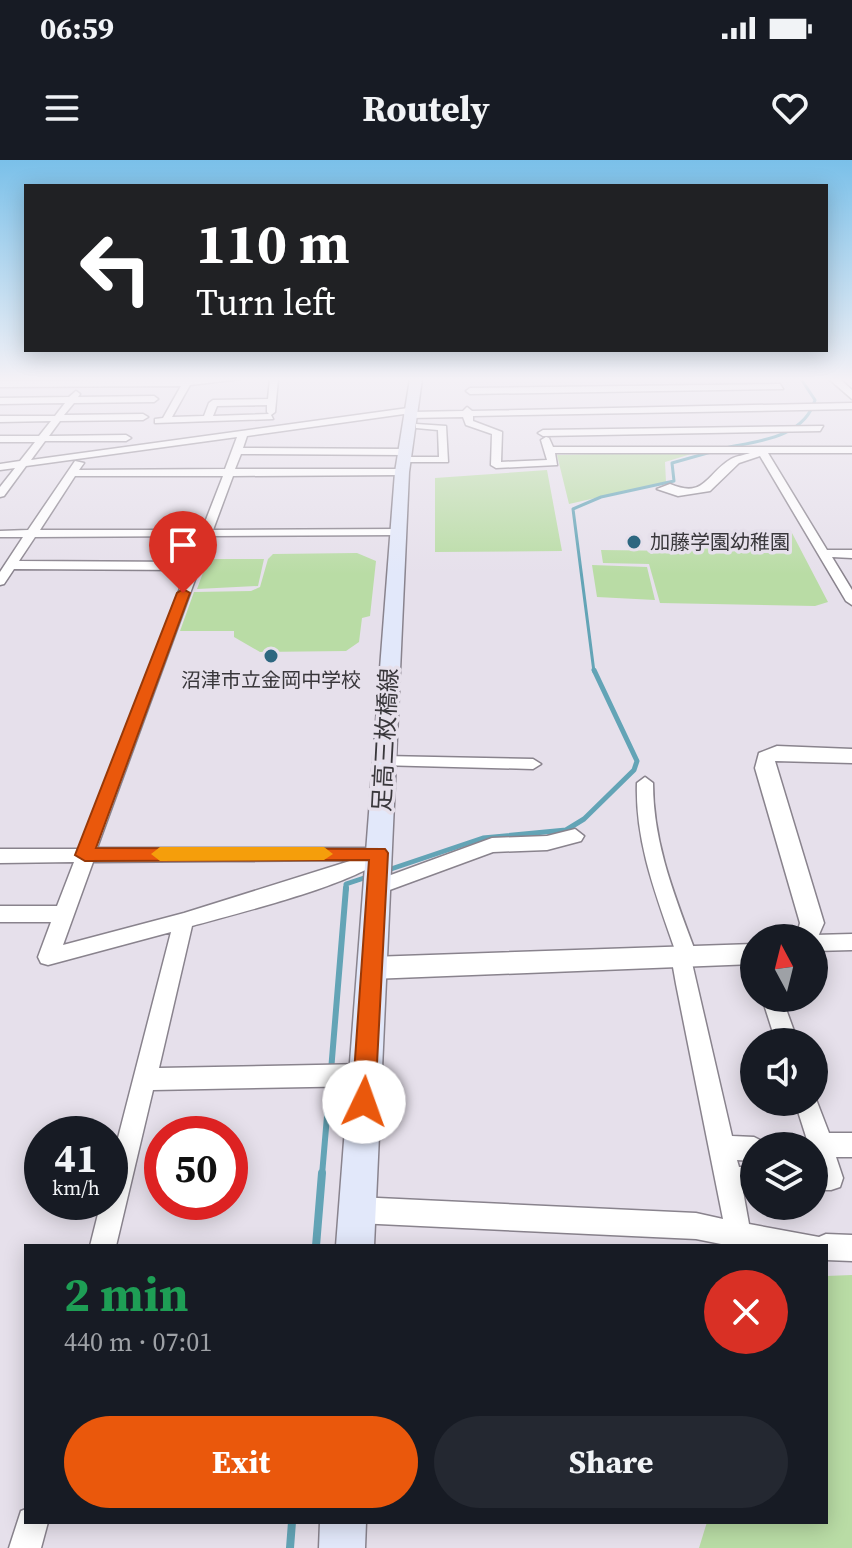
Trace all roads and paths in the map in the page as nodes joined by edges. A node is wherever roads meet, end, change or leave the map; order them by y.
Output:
1 (39, 444) edge
2 (124, 444) edge
3 (160, 444) edge
4 (240, 444) edge
5 (405, 444) edge
6 (443, 444) edge
7 (497, 444) edge
8 (547, 444) edge
9 (667, 444) edge
10 (670, 448) junction
11 (122, 449) junction
12 (550, 450) junction
13 (847, 450) edge
14 (762, 451) junction
15 (85, 454) junction
16 (212, 461) dead end
17 (403, 461) junction
18 (233, 462) junction
19 (24, 463) junction
20 (0, 467) edge
21 (73, 473) junction
22 (662, 489) dead end
23 (1, 490) edge
24 (399, 532) junction
25 (206, 533) junction
26 (0, 534) edge
27 (32, 535) junction
28 (824, 553) junction
29 (852, 554) edge
30 (11, 565) junction
31 (194, 566) junction
32 (0, 581) edge
33 (852, 600) edge
34 (852, 756) edge
35 (384, 761) junction
36 (533, 764) dead end
37 (645, 783) dead end
38 (575, 836) dead end
39 (85, 855) junction
40 (0, 856) edge
41 (378, 869) junction
42 (0, 914) edge
43 (63, 914) junction
44 (184, 921) junction
45 (812, 924) edge
46 (852, 942) edge
47 (828, 943) edge
48 (740, 954) edge
49 (684, 956) junction
50 (371, 968) junction
51 (355, 1076) junction
52 (145, 1079) junction
53 (852, 1145) edge
54 (723, 1148) junction
55 (828, 1148) edge
56 (740, 1149) edge
57 (740, 1176) edge
58 (740, 1207) edge
59 (357, 1210) junction
60 (738, 1235) junction
61 (104, 1244) edge
62 (355, 1244) edge
63 (797, 1244) edge
64 (828, 1247) edge
65 (852, 1248) edge
66 (31, 1524) edge
67 (343, 1524) edge
68 (25, 1548) edge
69 (342, 1548) edge

1 - 19 street
2 - 11 street
3 - 11 street
4 - 18 street
5 - 17 main road, 足高三枚橋線
6 - 17 street
7 - 12 street
8 - 12 street
9 - 10 street
10 - 12 street
10 - 14 street
11 - 15 street
13 - 14 street
14 - 22 street
14 - 28 street
15 - 19 street
15 - 21 street
16 - 18 street
17 - 18 street
17 - 18 street
17 - 24 main road, 足高三枚橋線
18 - 21 street
18 - 25 street
19 - 20 street
19 - 23 street
21 - 27 street
24 - 25 street
24 - 35 main road, 足高三枚橋線
25 - 27 street
25 - 31 street
26 - 27 street
27 - 30 street
28 - 29 street
28 - 33 street
30 - 31 street
30 - 32 street
31 - 39 street
34 - 45 street
35 - 36 street
35 - 41 main road, 足高三枚橋線
37 - 49 street
38 - 41 street
39 - 40 street
39 - 41 street
39 - 43 street
41 - 44 street
41 - 50 main road, 足高三枚橋線
42 - 43 street
43 - 44 street
44 - 52 street
46 - 47 street
48 - 49 street
49 - 50 street
49 - 54 street
50 - 51 main road, 足高三枚橋線
51 - 52 street
51 - 59 main road, 足高三枚橋線
52 - 61 street
53 - 55 street
54 - 56 street
54 - 57 street
58 - 60 street
59 - 60 street
59 - 62 main road, 足高三枚橋線
60 - 63 street
64 - 65 street
66 - 68 street
67 - 69 main road

